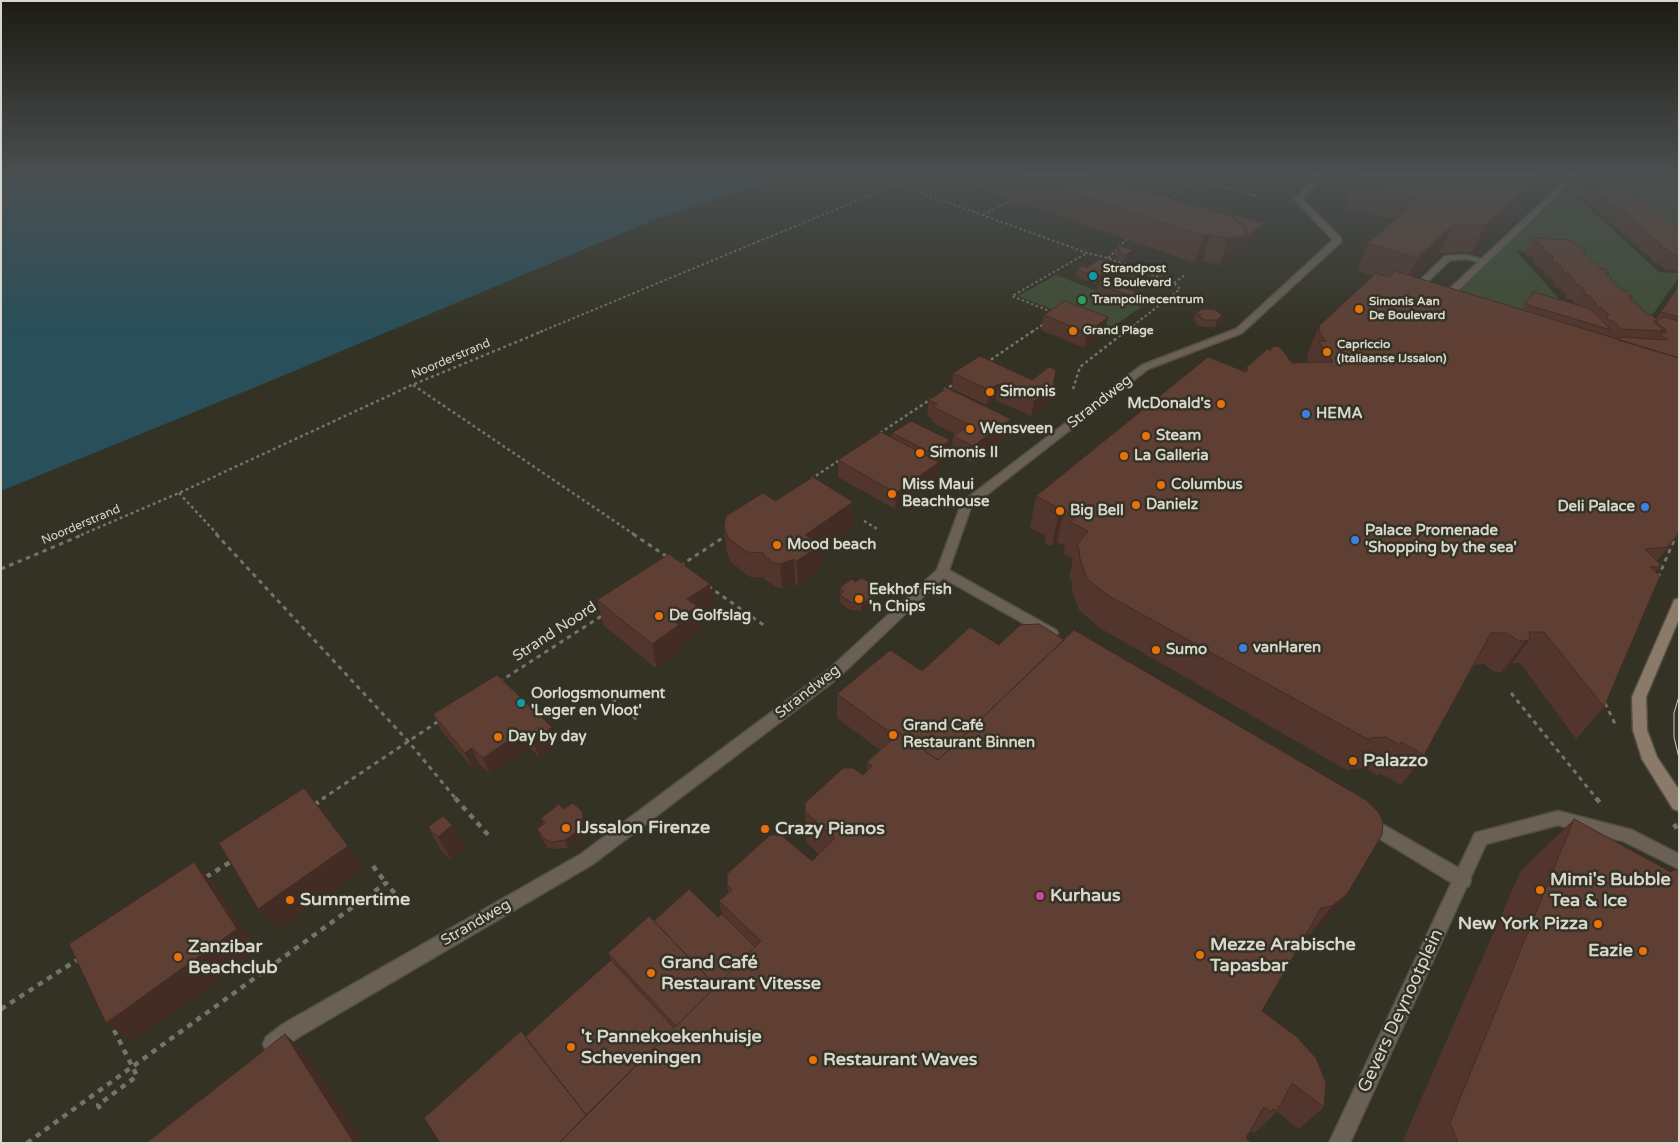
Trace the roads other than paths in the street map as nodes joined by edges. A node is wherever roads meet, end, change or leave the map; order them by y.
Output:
1 (1328, 229) edge
2 (1518, 229) edge
3 (1484, 262) junction
4 (1408, 296) edge
5 (1451, 308) edge
6 (942, 572) junction
7 (1679, 603) edge
8 (1067, 642) edge
9 (1679, 804) edge
10 (1353, 814) edge
11 (1679, 862) edge
12 (1463, 880) junction
13 (262, 1053) edge
14 (1339, 1143) edge

1 - 6 street, Strandweg
2 - 3 street
3 - 4 street
3 - 5 street
6 - 8 street
6 - 13 street, Strandweg
7 - 9 main road
10 - 12 street
11 - 12 street, Gevers Deynootplein
12 - 14 street, Gevers Deynootplein

